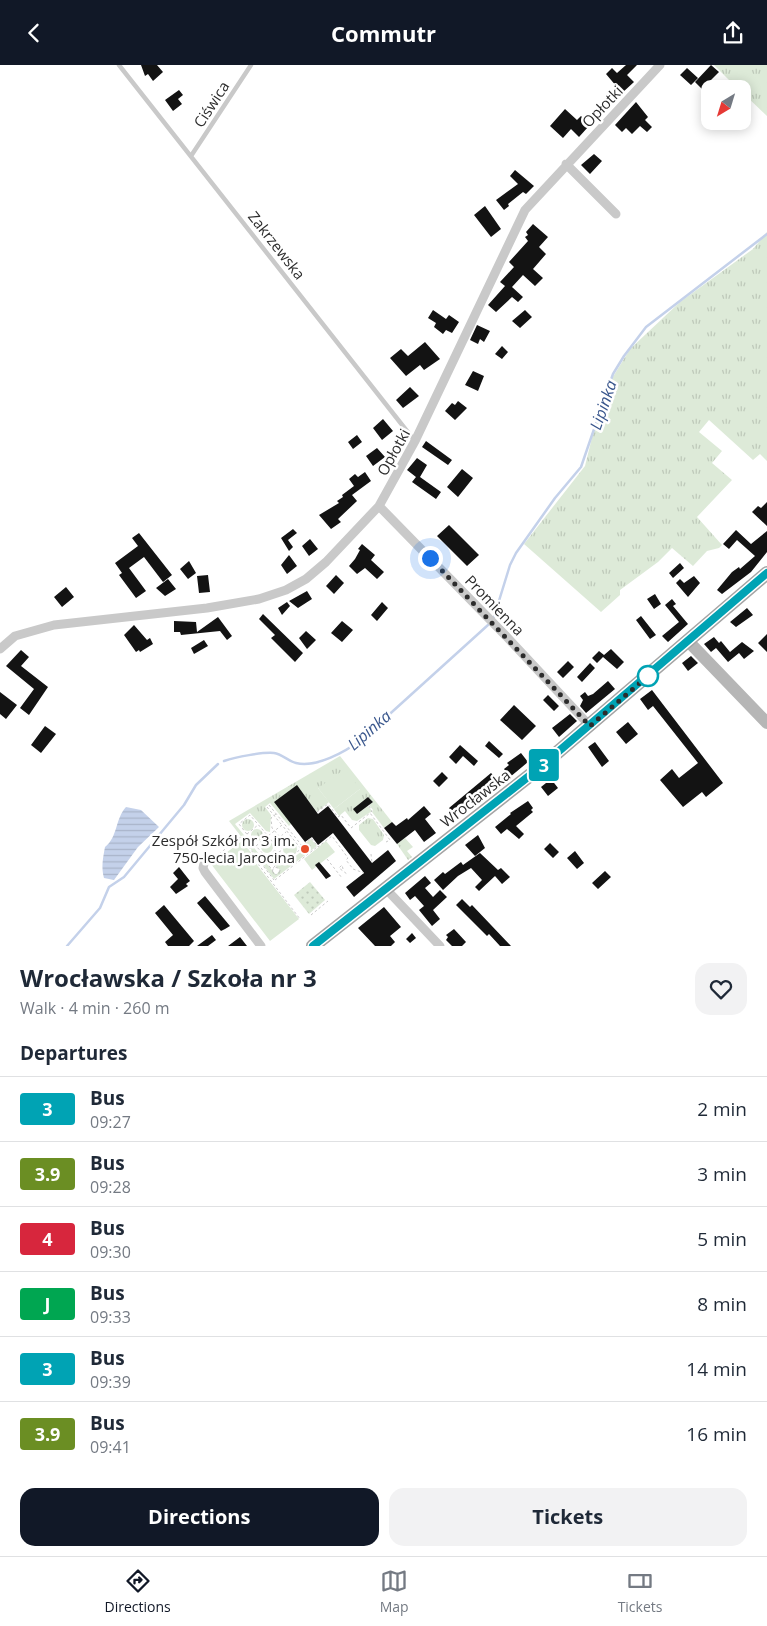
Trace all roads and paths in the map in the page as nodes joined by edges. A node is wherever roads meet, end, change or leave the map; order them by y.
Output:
1 (119, 65) edge
2 (251, 65) edge
3 (660, 65) edge
4 (191, 156) junction
5 (566, 164) junction
6 (616, 214) dead end
7 (415, 441) junction
8 (379, 506) junction
9 (767, 573) edge
10 (688, 641) junction
11 (0, 649) edge
12 (767, 723) edge
13 (590, 726) junction
14 (369, 806) dead end
15 (317, 812) dead end
16 (370, 813) junction
17 (276, 814) junction
18 (259, 825) junction
19 (282, 825) junction
20 (289, 829) junction
21 (247, 834) junction
22 (268, 836) junction
23 (292, 838) junction
24 (386, 842) dead end
25 (304, 844) dead end
26 (275, 845) junction
27 (256, 846) junction
28 (281, 846) junction
29 (303, 847) dead end
30 (318, 847) junction
31 (275, 851) junction
32 (280, 852) junction
33 (371, 854) dead end
34 (215, 857) dead end
35 (266, 857) junction
36 (205, 859) dead end
37 (327, 859) dead end
38 (255, 860) dead end
39 (270, 862) junction
40 (372, 863) dead end
41 (343, 869) dead end
42 (364, 873) dead end
43 (347, 874) dead end
44 (342, 878) dead end
45 (274, 880) junction
46 (272, 882) junction
47 (386, 889) junction
48 (328, 901) dead end
49 (311, 915) dead end
50 (300, 919) dead end
51 (261, 946) edge
52 (313, 946) edge
53 (440, 946) edge

1 - 4 lane, Zakrzewska
2 - 4 lane, Ciświca
3 - 5 street, Opłotki
4 - 7 lane, Zakrzewska
5 - 6 street
5 - 7 street, Opłotki
7 - 8 street, Opłotki
8 - 11 street, Opłotki
8 - 13 street, Promienna
9 - 10 main road, Wrocławska
10 - 12 street
10 - 13 main road, Wrocławska
13 - 47 main road, Wrocławska
14 - 16 path
15 - 16 path
16 - 24 path
17 - 19 path
17 - 20 path
17 - 20 path
18 - 21 path
18 - 21 path
18 - 22 path
19 - 22 path
19 - 23 path
20 - 29 path
21 - 27 path
22 - 26 path
22 - 27 path
23 - 28 path
23 - 32 path
25 - 30 path
26 - 28 path
26 - 31 path
27 - 35 path
28 - 32 path
30 - 42 path
30 - 45 path
31 - 32 path
31 - 35 path
33 - 40 path
34 - 45 path
35 - 39 path
36 - 51 street
37 - 44 path
38 - 46 path
39 - 39 path
41 - 43 path
45 - 46 path
46 - 50 path
47 - 52 main road, Wrocławska
47 - 53 street
48 - 49 path

